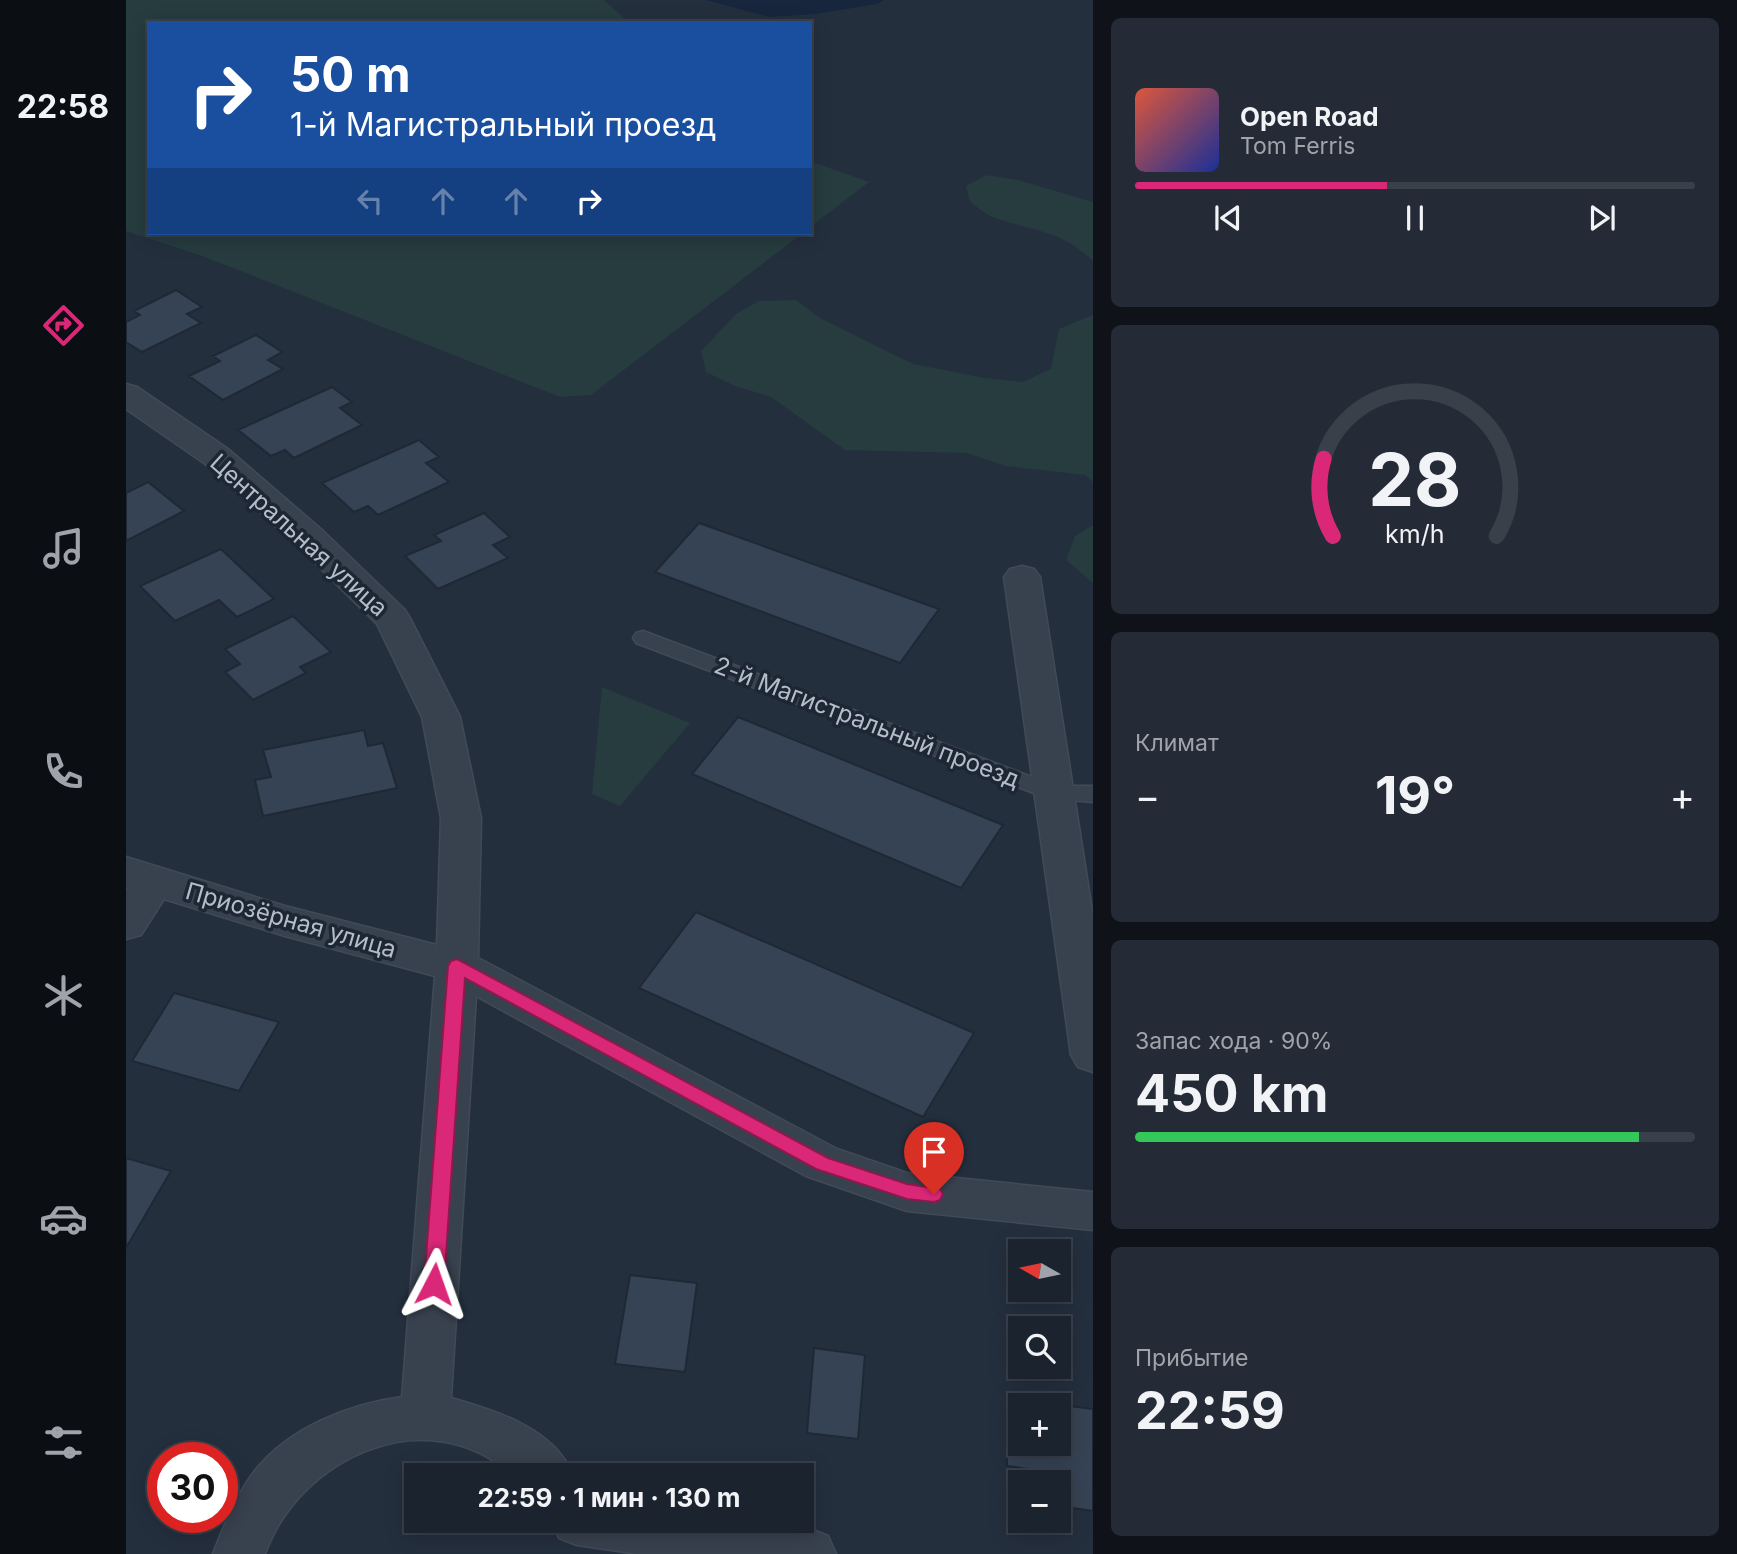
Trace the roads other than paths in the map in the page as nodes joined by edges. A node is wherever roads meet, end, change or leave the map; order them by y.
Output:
1 (126, 394) edge
2 (1022, 577) dead end
3 (643, 638) dead end
4 (1054, 793) junction
5 (1093, 794) edge
6 (140, 876) edge
7 (126, 924) edge
8 (457, 966) junction
9 (1093, 1055) edge
10 (1093, 1211) edge
11 (425, 1417) junction
12 (537, 1463) edge
13 (580, 1533) edge
14 (662, 1533) edge
15 (239, 1554) edge
16 (584, 1554) edge
17 (810, 1554) edge

1 - 8 street, Центральная улица
2 - 4 street
3 - 4 lane, 2-й Магистральный проезд
4 - 5 lane, 2-й Магистральный проезд
4 - 9 street
6 - 7 street
6 - 8 street, Приозёрная улица
8 - 10 street, Приозёрная улица
8 - 11 street, Центральная улица
11 - 12 street
11 - 15 street
13 - 16 street
14 - 17 street

